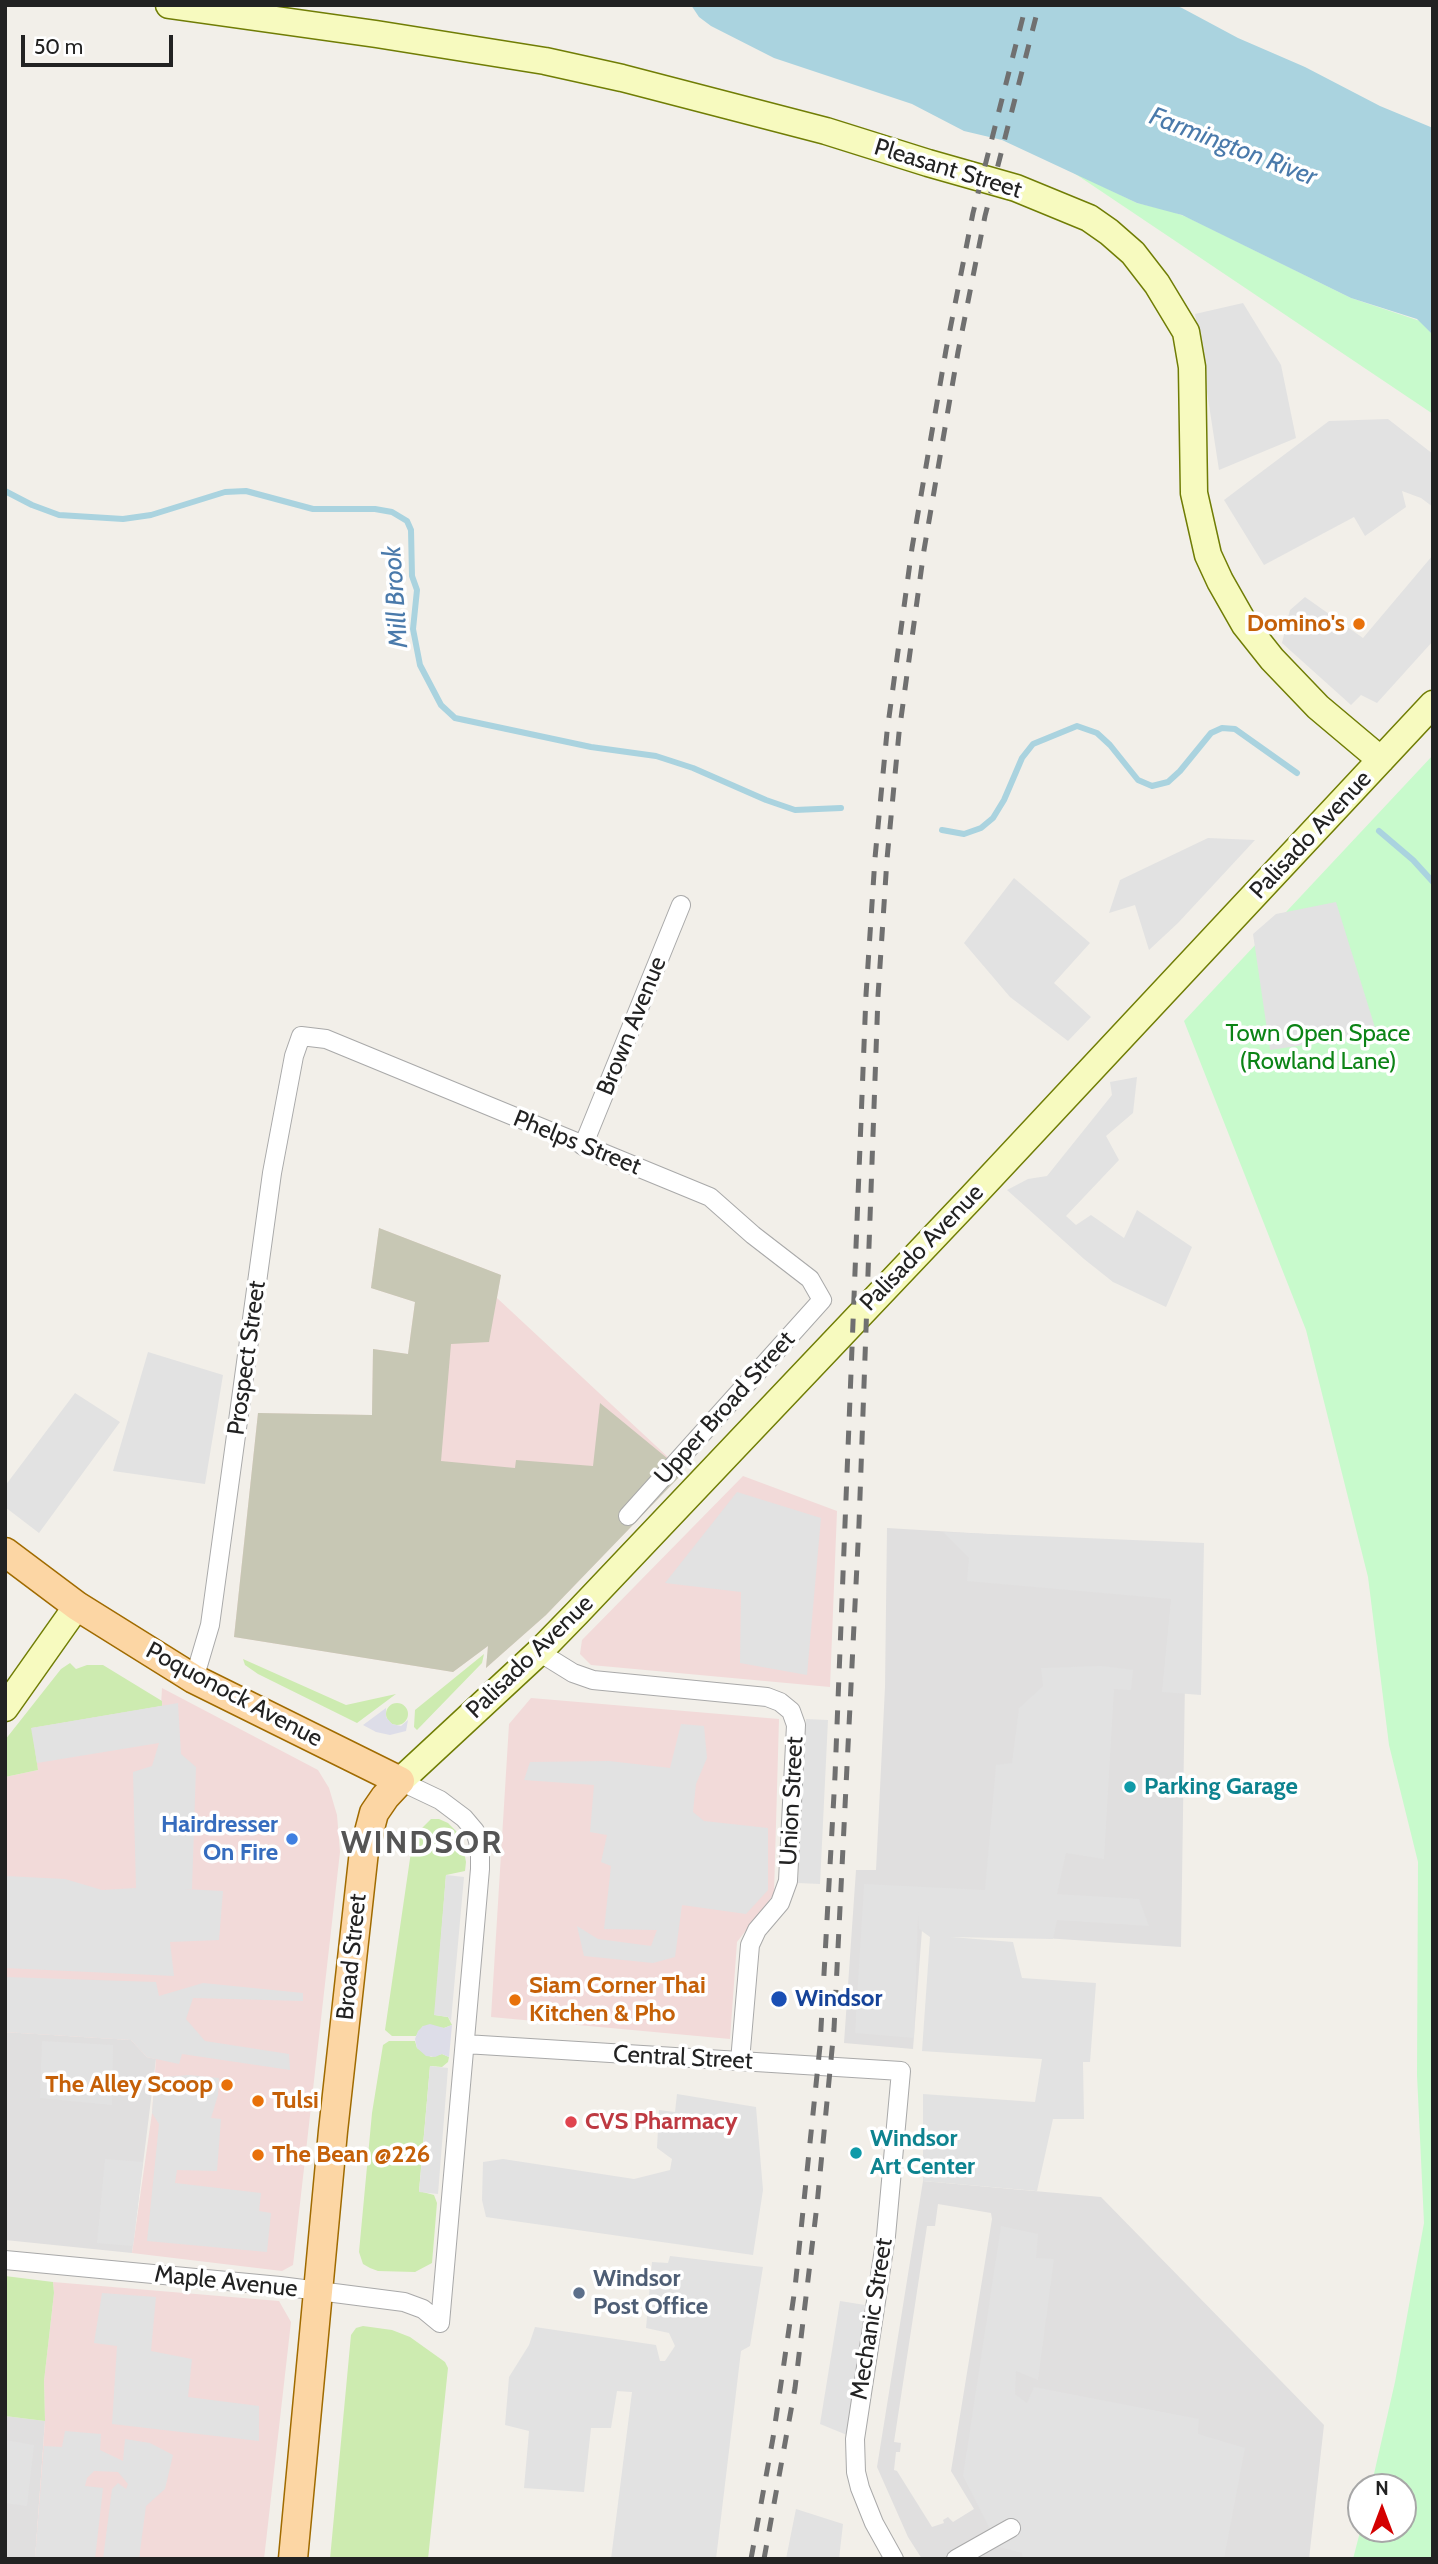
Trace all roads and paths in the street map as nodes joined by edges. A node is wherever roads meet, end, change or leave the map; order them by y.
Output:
1 (169, 5) edge
2 (1433, 704) edge
3 (1381, 760) junction
4 (681, 905) dead end
5 (301, 1036) joint
6 (583, 1146) junction
7 (822, 1300) joint
8 (628, 1516) dead end
9 (5, 1552) edge
10 (77, 1606) junction
11 (539, 1652) junction
12 (194, 1679) junction
13 (5, 1708) edge
14 (400, 1781) junction
15 (465, 2044) junction
16 (740, 2061) junction
17 (901, 2070) joint
18 (5, 2259) edge
19 (318, 2292) junction
20 (1011, 2528) dead end
21 (293, 2559) edge
22 (894, 2559) edge
23 (956, 2559) edge

1 - 3 main road, Pleasant Street
2 - 3 main road, Palisado Avenue
3 - 11 main road, Palisado Avenue
4 - 6 street, Brown Avenue
5 - 6 street, Phelps Street
5 - 12 street, Prospect Street
6 - 7 street, Phelps Street
7 - 8 street, Upper Broad Street
9 - 10 main road, Poquonock Avenue
10 - 12 main road, Poquonock Avenue
10 - 13 main road
11 - 14 main road, Palisado Avenue
11 - 16 street, Union Street
12 - 14 main road, Poquonock Avenue
14 - 15 street
14 - 19 main road, Broad Street
15 - 16 street, Central Street
15 - 19 street, Maple Avenue
16 - 17 street, Central Street
17 - 22 street, Mechanic Street
18 - 19 street, Maple Avenue
19 - 21 main road, Broad Street
20 - 23 street

